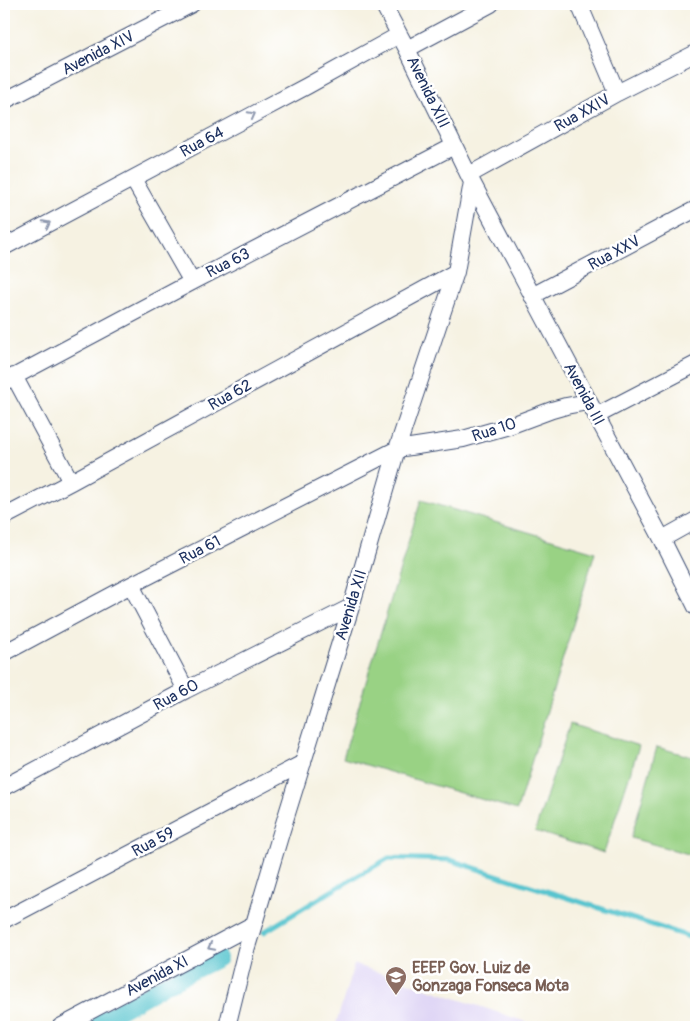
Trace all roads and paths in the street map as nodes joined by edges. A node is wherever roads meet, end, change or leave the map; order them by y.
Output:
1 (192, 4) edge
2 (383, 4) edge
3 (491, 4) edge
4 (579, 4) edge
5 (403, 42) junction
6 (696, 53) edge
7 (617, 93) junction
8 (4, 102) edge
9 (454, 146) junction
10 (132, 179) junction
11 (470, 179) junction
12 (696, 209) edge
13 (4, 247) edge
14 (456, 272) junction
15 (192, 282) junction
16 (532, 296) junction
17 (696, 364) edge
18 (9, 379) edge
19 (592, 409) junction
20 (397, 449) junction
21 (71, 482) junction
22 (4, 517) edge
23 (696, 520) edge
24 (662, 539) junction
25 (131, 585) junction
26 (351, 607) junction
27 (696, 607) edge
28 (4, 652) edge
29 (186, 690) junction
30 (303, 763) junction
31 (4, 787) edge
32 (4, 920) edge
33 (254, 924) junction
34 (60, 1027) edge
35 (227, 1027) edge

1 - 8 street, Avenida XIV
2 - 5 street, Avenida XIII
3 - 5 street, Rua 64
4 - 7 street
5 - 9 street, Avenida XIII
10 -> 5 street, Rua 64
6 - 7 street, Rua XXIV
7 - 11 street, Rua XXIV
9 - 11 street, Avenida XIII
9 - 15 street, Rua 63
13 -> 10 street, Rua 64
10 - 15 street
11 - 14 street, Avenida XII
11 - 16 street, Avenida III
12 - 16 street, Rua XXV
14 - 20 street, Avenida XII
14 - 21 street, Rua 62
15 - 18 street, Rua 63
16 - 19 street, Avenida III
17 - 19 street, Rua 10
18 - 21 street
19 - 20 street, Rua 10
19 - 24 street, Avenida III
20 - 25 street, Rua 61
20 - 26 street, Avenida XII
21 - 22 street, Rua 62
23 - 24 street
24 - 27 street, Avenida III
25 - 28 street, Rua 61
25 - 29 street
26 - 29 street, Rua 60
26 - 30 street, Avenida XII
29 - 31 street, Rua 60
30 - 32 street, Rua 59
30 - 33 street, Avenida XII
33 -> 34 street, Avenida XI
33 - 35 street, Avenida XII

